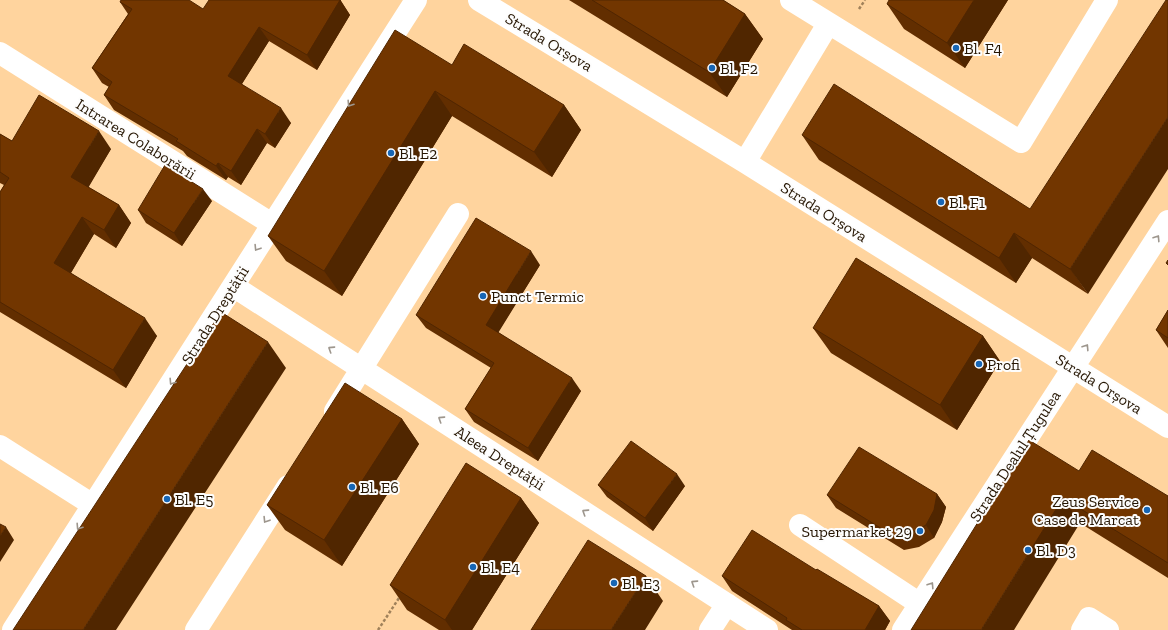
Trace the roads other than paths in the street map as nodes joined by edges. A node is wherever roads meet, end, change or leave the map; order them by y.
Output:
1 (416, 0) edge
2 (479, 0) edge
3 (791, 0) edge
4 (1107, 0) edge
5 (828, 24) junction
6 (0, 53) edge
7 (745, 162) junction
8 (458, 214) dead end
9 (1168, 222) edge
10 (272, 224) junction
11 (233, 286) junction
12 (1073, 367) junction
13 (362, 369) junction
14 (1168, 428) edge
15 (324, 429) edge
16 (0, 446) edge
17 (298, 469) edge
18 (94, 505) junction
19 (800, 525) dead end
20 (727, 604) junction
21 (920, 604) junction
22 (13, 630) edge
23 (196, 630) edge
24 (710, 630) edge
25 (767, 630) edge
26 (903, 630) edge
27 (1082, 630) edge
28 (1108, 630) edge

1 -> 10 street, Strada Dreptății
2 - 7 street, Strada Orșova
3 - 5 street
4 - 5 street
5 - 7 street
6 - 10 street, Intrarea Colaborării
7 - 12 street, Strada Orșova
8 - 13 street
12 -> 9 street, Strada Dealul Țugulea
10 -> 11 street, Strada Dreptății
13 -> 11 street, Aleea Dreptății
11 -> 18 street, Strada Dreptății
12 - 14 street, Strada Orșova
21 -> 12 street, Strada Dealul Țugulea
13 - 15 street
20 -> 13 street, Aleea Dreptății
16 - 18 street
17 -> 23 street
18 -> 22 street, Strada Dreptății
19 - 21 street
20 - 24 street
20 - 25 street, Aleea Dreptății
21 - 26 street, Strada Dealul Țugulea
27 - 28 street

